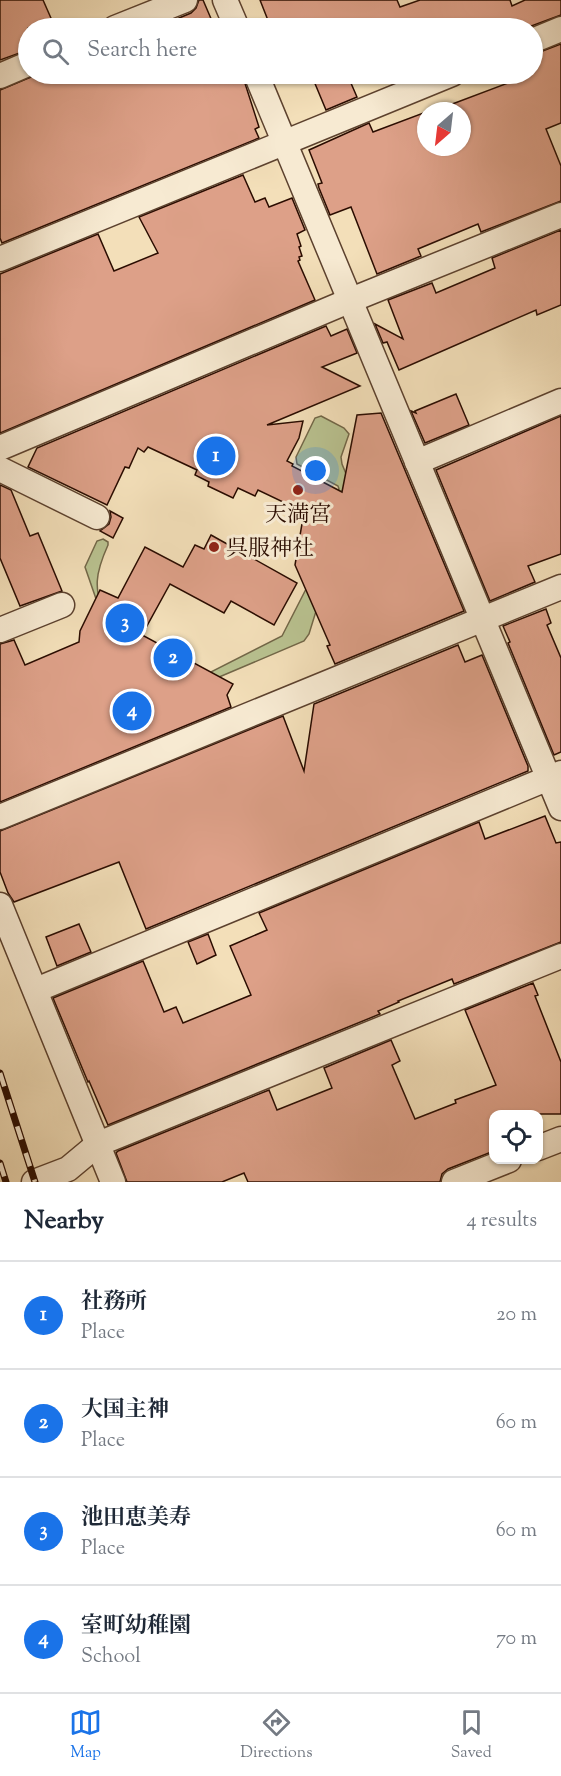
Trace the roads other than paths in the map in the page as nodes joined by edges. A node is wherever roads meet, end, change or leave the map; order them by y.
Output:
1 (185, 0) edge
2 (225, 0) edge
3 (140, 18) edge
4 (233, 18) edge
5 (561, 29) edge
6 (543, 36) edge
7 (18, 68) edge
8 (0, 75) edge
9 (260, 84) edge
10 (427, 84) edge
11 (285, 142) junction
12 (561, 215) edge
13 (0, 259) edge
14 (351, 300) junction
15 (561, 401) edge
16 (0, 448) edge
17 (417, 462) junction
18 (10, 474) edge
19 (97, 517) dead end
20 (561, 587) edge
21 (62, 605) dead end
22 (482, 620) junction
23 (0, 630) edge
24 (555, 775) edge
25 (561, 808) edge
26 (0, 817) edge
27 (0, 905) edge
28 (561, 956) edge
29 (36, 990) junction
30 (561, 1138) edge
31 (98, 1144) junction
32 (543, 1146) edge
33 (499, 1164) edge
34 (34, 1182) edge
35 (113, 1182) edge
36 (454, 1182) edge

1 - 3 street
2 - 4 street
5 - 6 street
7 - 8 street
9 - 11 street
10 - 11 street
11 - 13 street
11 - 14 street
12 - 14 street
14 - 16 street
14 - 17 street
15 - 17 street
17 - 22 street
18 - 19 street
20 - 22 street
21 - 23 street
22 - 24 street
22 - 26 street
24 - 25 street
24 - 29 street
27 - 29 street
28 - 31 street
29 - 31 street
30 - 32 street
31 - 34 street
31 - 35 street
33 - 36 street

